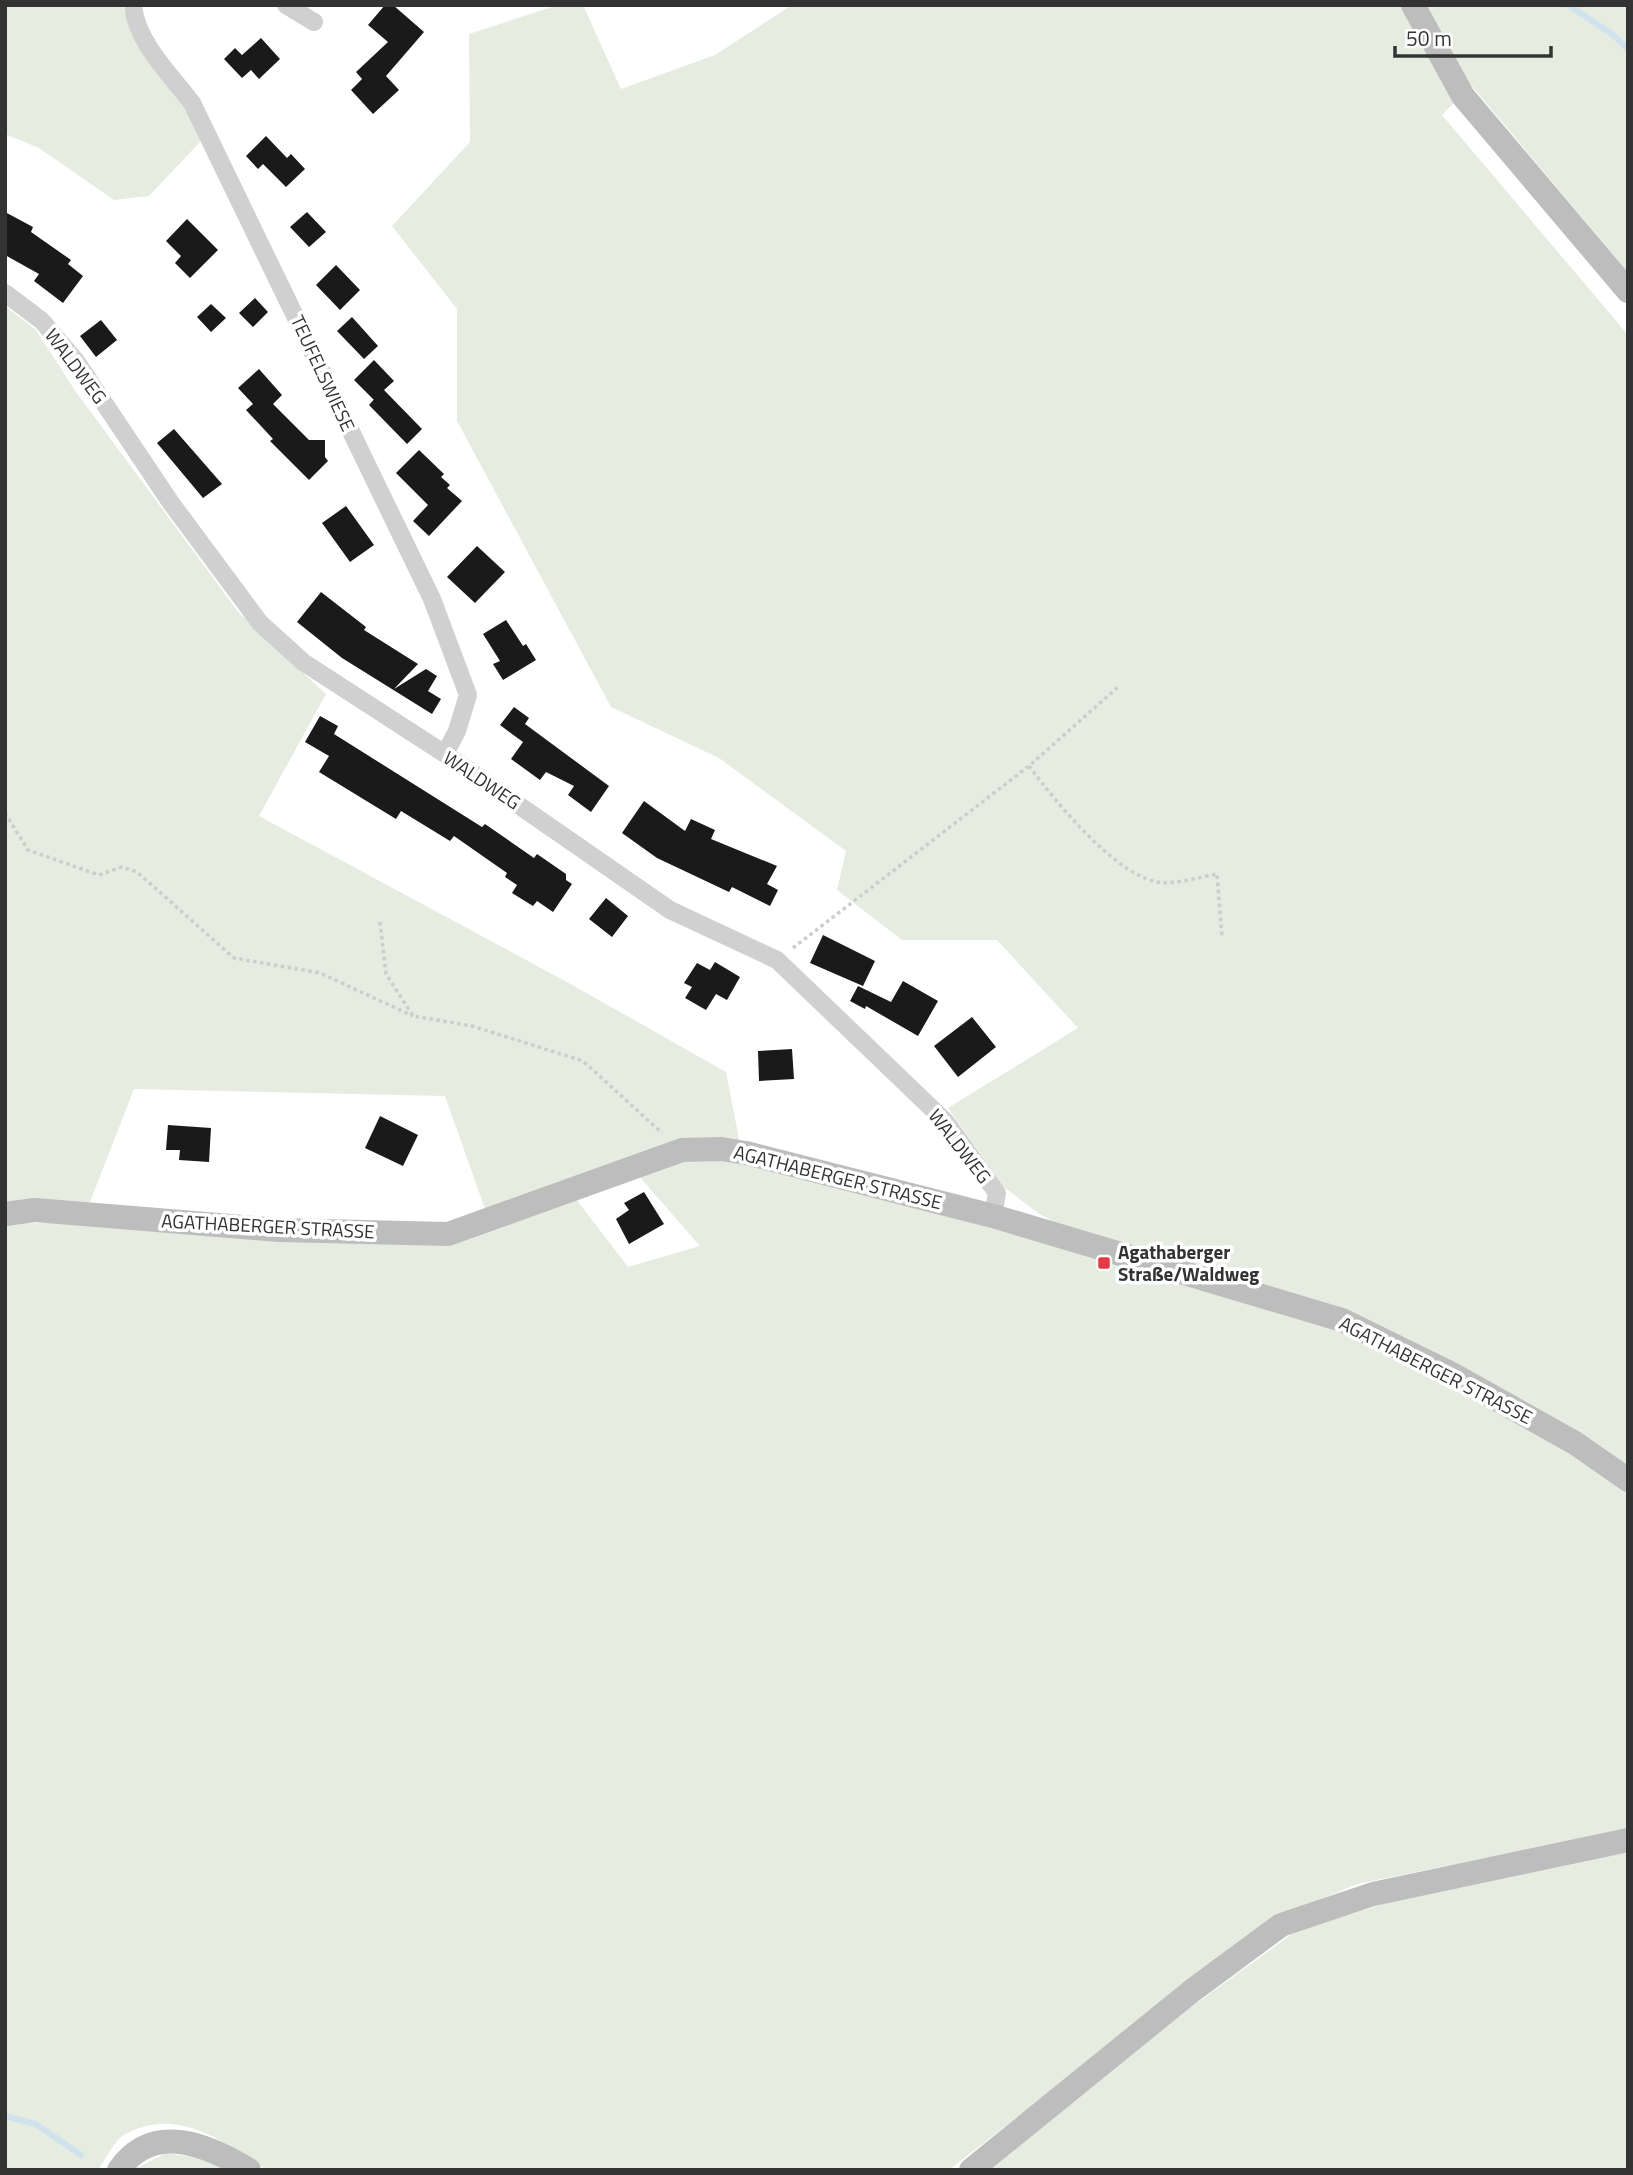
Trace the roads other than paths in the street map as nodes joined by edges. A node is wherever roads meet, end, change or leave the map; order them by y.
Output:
1 (133, 5) edge
2 (286, 5) edge
3 (1413, 5) edge
4 (314, 23) dead end
5 (1628, 291) edge
6 (5, 293) edge
7 (445, 754) junction
8 (5, 1214) edge
9 (993, 1216) junction
10 (1628, 1480) edge
11 (1628, 1840) edge
12 (120, 2170) edge
13 (249, 2170) edge
14 (971, 2170) edge

1 - 7 street, TEUFELSWIESE
2 - 4 street
3 - 5 street
6 - 7 street, WALDWEG
7 - 9 street, WALDWEG
8 - 9 street, AGATHABERGER STRASSE
9 - 10 street, AGATHABERGER STRASSE
11 - 14 street
12 - 13 street

